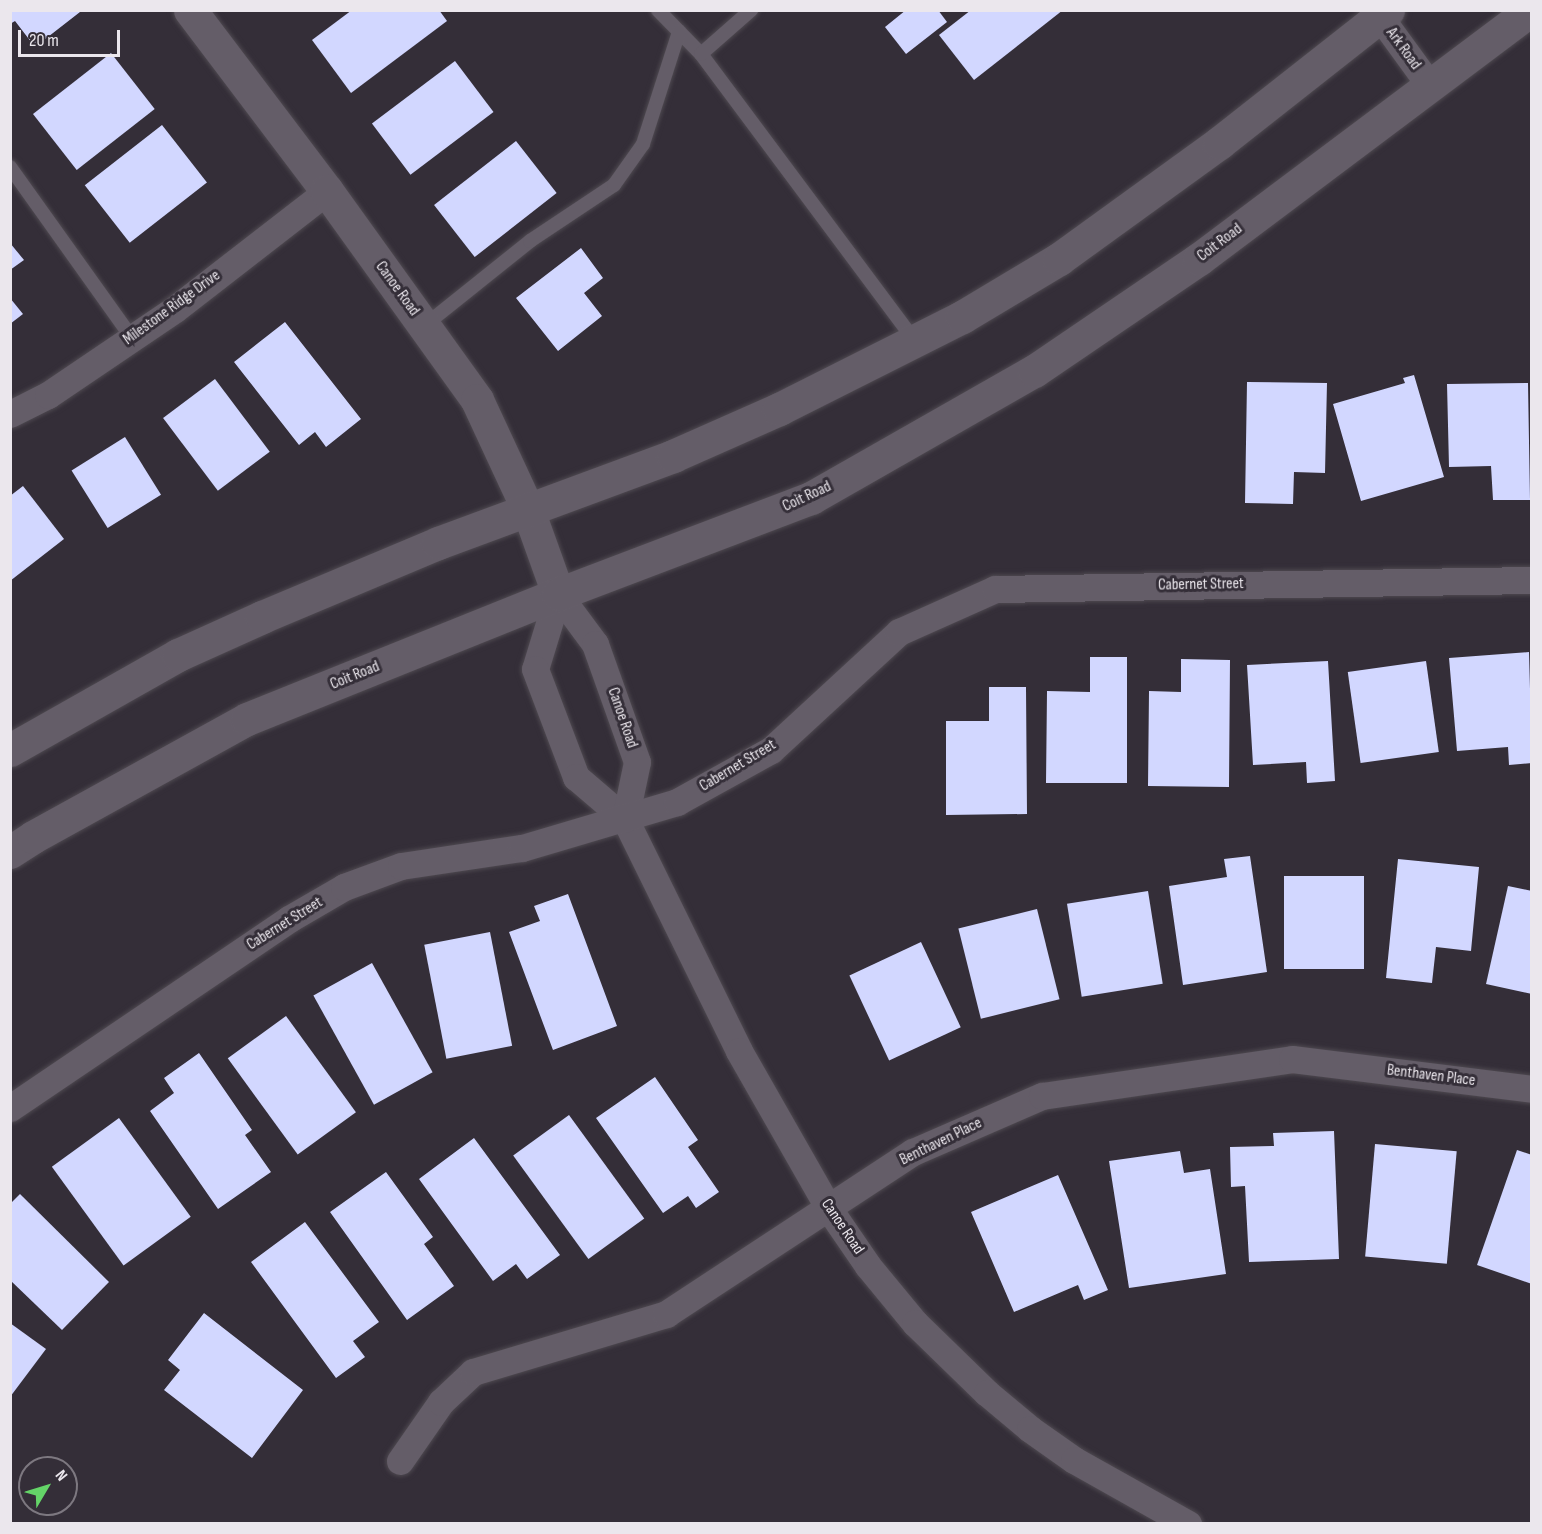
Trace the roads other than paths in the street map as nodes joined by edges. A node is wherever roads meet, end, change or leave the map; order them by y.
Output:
1 (190, 10) edge
2 (658, 10) edge
3 (751, 10) edge
4 (1531, 10) edge
5 (1381, 13) edge
6 (679, 32) junction
7 (700, 54) junction
8 (1431, 87) junction
9 (10, 167) edge
10 (327, 191) junction
11 (424, 326) junction
12 (132, 338) junction
13 (914, 340) junction
14 (10, 414) edge
15 (528, 510) junction
16 (1532, 580) edge
17 (558, 594) junction
18 (10, 750) edge
19 (625, 819) junction
20 (10, 852) edge
21 (1532, 1089) edge
22 (10, 1108) edge
23 (829, 1209) junction
24 (400, 1461) dead end
25 (1188, 1524) edge

1 - 10 main road, Canoe Road
2 - 6 lane
3 - 7 lane
4 - 8 main road, Coit Road
5 - 8 street, Ark Road
5 - 13 main road
6 - 7 lane
6 - 11 lane
7 - 13 lane
8 - 17 main road, Coit Road
9 - 12 lane
10 - 11 main road, Canoe Road
10 - 12 street, Milestone Ridge Drive
11 - 15 main road, Canoe Road
12 - 14 street, Milestone Ridge Drive
13 - 15 main road
15 - 17 main road, Canoe Road
15 - 18 main road
16 - 19 street, Cabernet Street
17 - 19 street, Canoe Road
17 - 19 street, Canoe Road
17 - 20 main road, Coit Road
19 - 22 street, Cabernet Street
19 - 23 street, Canoe Road
21 - 23 street, Benthaven Place
23 - 24 street, Benthaven Place
23 - 25 street, Canoe Road

